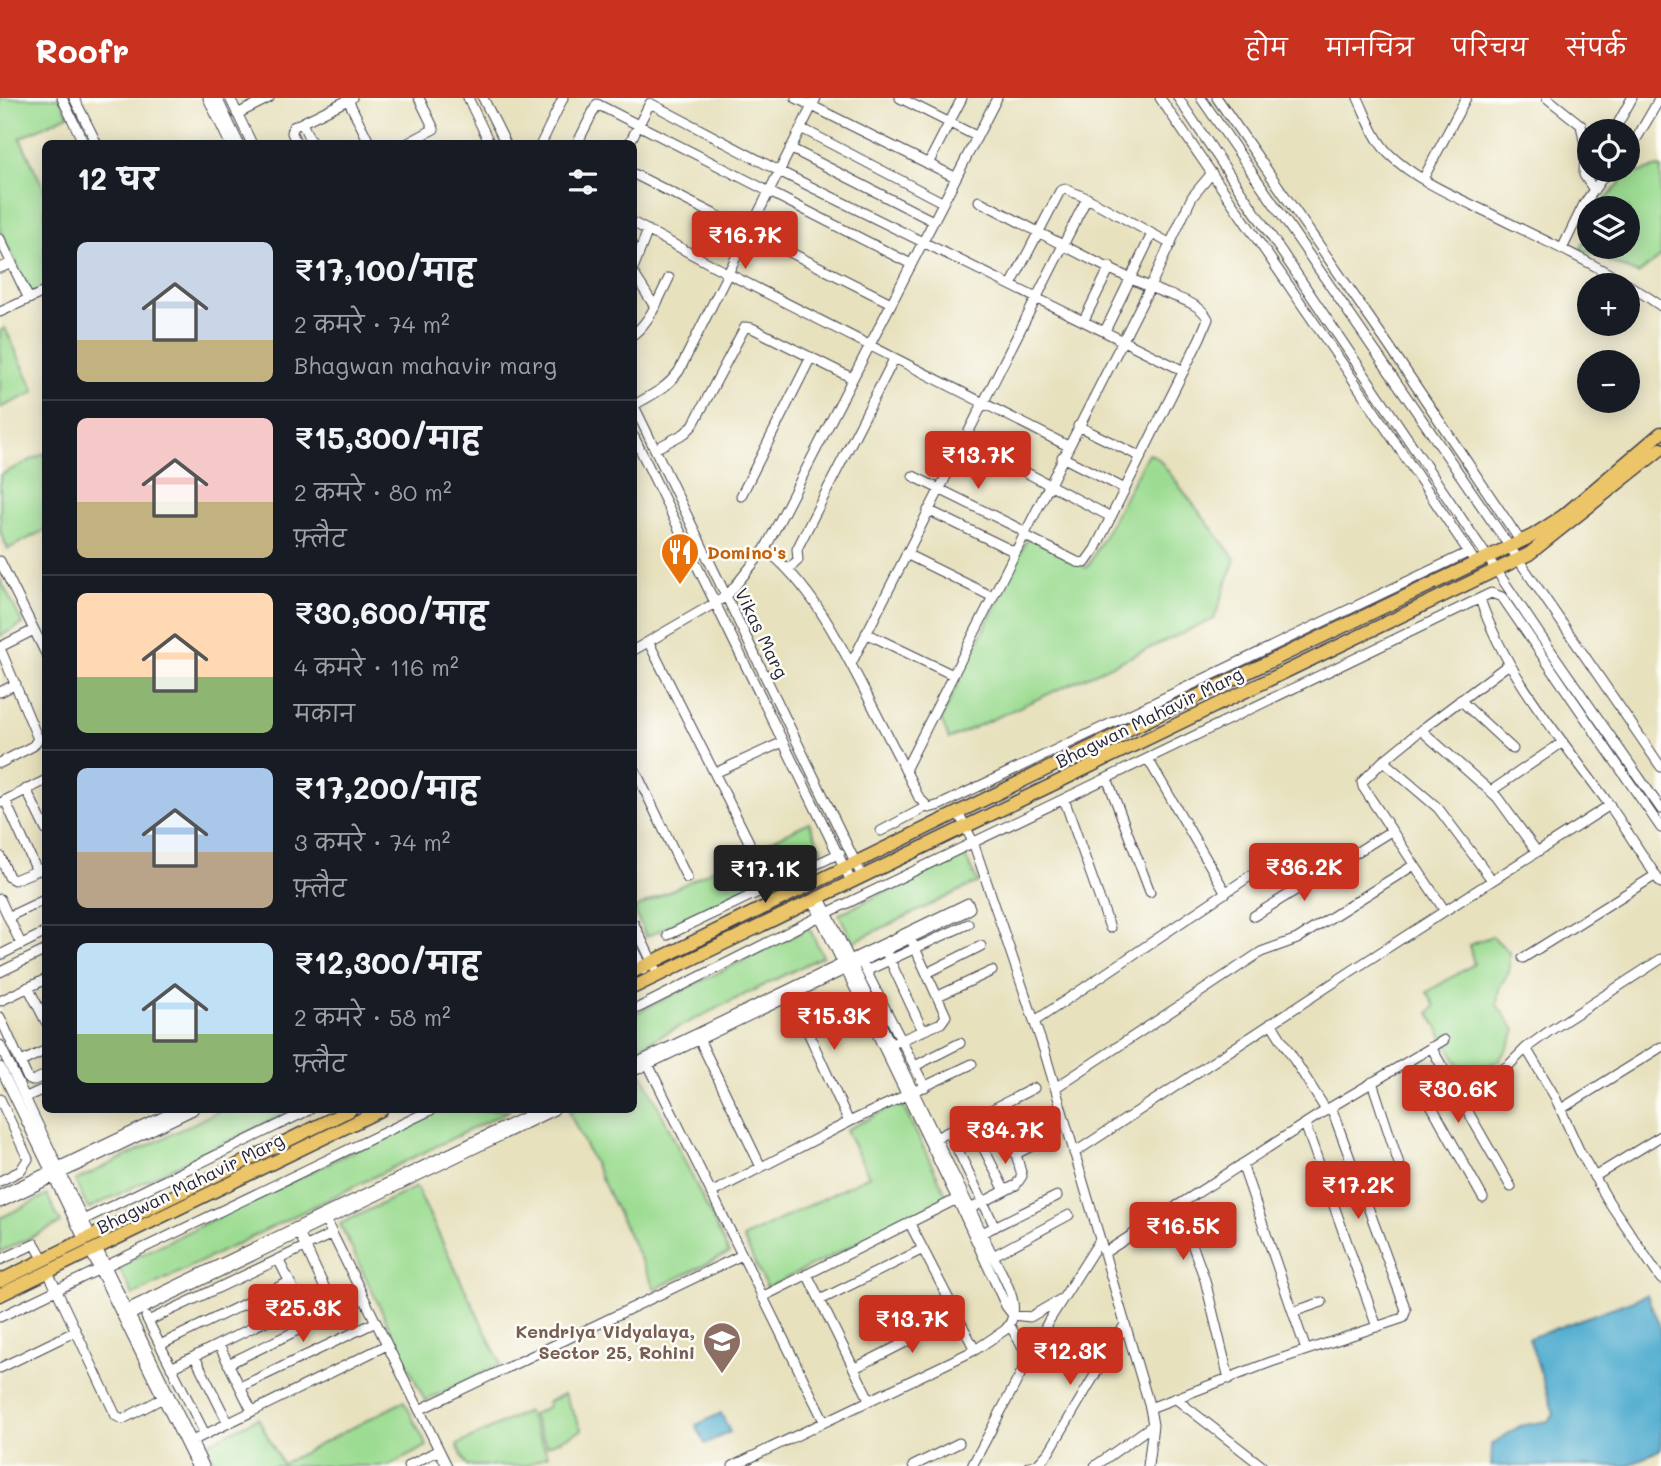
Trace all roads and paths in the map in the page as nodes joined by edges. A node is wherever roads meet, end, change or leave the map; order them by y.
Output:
1 (62, 98) edge
2 (74, 98) edge
3 (208, 98) edge
4 (217, 98) edge
5 (230, 98) edge
6 (269, 98) edge
7 (419, 98) edge
8 (468, 98) edge
9 (483, 98) edge
10 (564, 98) edge
11 (796, 98) edge
12 (900, 98) edge
13 (962, 98) edge
14 (995, 98) edge
15 (1160, 98) edge
16 (1178, 98) edge
17 (1202, 98) edge
18 (1217, 98) edge
19 (1358, 98) edge
20 (1466, 98) edge
21 (1548, 98) edge
22 (1632, 98) edge
23 (1660, 98) edge
24 (350, 99) edge
25 (814, 102) edge
26 (237, 114) junction
27 (1621, 119) edge
28 (302, 122) junction
29 (1577, 122) edge
30 (950, 123) junction
31 (638, 126) junction
32 (801, 128) junction
33 (1640, 133) edge
34 (976, 136) junction
35 (82, 140) edge
36 (95, 140) edge
37 (228, 140) edge
38 (237, 140) edge
39 (250, 140) edge
40 (296, 140) edge
41 (310, 140) edge
42 (368, 140) edge
43 (413, 140) edge
44 (487, 140) edge
45 (504, 140) edge
46 (543, 140) edge
47 (579, 140) edge
48 (631, 140) edge
49 (790, 148) junction
50 (928, 164) junction
51 (779, 171) junction
52 (1212, 173) junction
53 (637, 176) edge
54 (955, 177) junction
55 (1423, 179) junction
56 (1588, 182) edge
57 (1600, 182) edge
58 (1594, 190) junction
59 (768, 192) junction
60 (1087, 198) junction
61 (979, 201) dead end
62 (942, 202) junction
63 (933, 221) junction
64 (637, 224) edge
65 (648, 230) junction
66 (1038, 231) junction
67 (748, 232) junction
68 (1152, 234) junction
69 (0, 239) edge
70 (922, 241) junction
71 (1171, 244) junction
72 (1064, 245) junction
73 (1562, 249) junction
74 (637, 258) edge
75 (12, 263) junction
76 (911, 264) junction
77 (0, 268) edge
78 (1110, 268) junction
79 (727, 273) junction
80 (669, 278) dead end
81 (1131, 278) junction
82 (637, 279) edge
83 (1011, 285) junction
84 (1150, 287) junction
85 (42, 293) edge
86 (1037, 297) junction
87 (29, 299) junction
88 (891, 303) junction
89 (1661, 306) edge
90 (655, 307) junction
91 (0, 312) edge
92 (1084, 320) junction
93 (1105, 331) junction
94 (637, 332) edge
95 (1122, 339) junction
96 (869, 346) junction
97 (811, 357) junction
98 (894, 359) junction
99 (1184, 371) junction
100 (852, 378) junction
101 (637, 403) edge
102 (982, 404) junction
103 (637, 411) edge
104 (1078, 426) junction
105 (1661, 433) edge
106 (964, 440) junction
107 (637, 443) edge
108 (1068, 446) junction
109 (655, 449) junction
110 (1661, 449) edge
111 (1062, 457) junction
112 (1141, 457) junction
113 (913, 477) dead end
114 (1048, 485) junction
115 (939, 489) junction
116 (1125, 489) junction
117 (741, 496) dead end
118 (928, 510) junction
119 (1111, 517) junction
120 (1025, 533) junction
121 (1516, 549) junction
122 (765, 550) junction
123 (1015, 552) junction
124 (906, 554) junction
125 (1472, 557) junction
126 (1488, 557) junction
127 (0, 561) edge
128 (789, 569) junction
129 (1496, 569) junction
130 (727, 596) junction
131 (993, 597) junction
132 (1480, 599) junction
133 (716, 604) junction
134 (34, 630) junction
135 (866, 632) junction
136 (649, 643) junction
137 (42, 646) edge
138 (0, 648) edge
139 (637, 649) edge
140 (851, 664) junction
141 (1509, 664) junction
142 (953, 675) junction
143 (16, 684) junction
144 (0, 692) edge
145 (1460, 700) junction
146 (1421, 730) junction
147 (783, 742) junction
148 (1563, 742) junction
149 (1513, 749) dead end
150 (1148, 759) junction
151 (1383, 761) junction
152 (0, 763) edge
153 (1661, 767) edge
154 (905, 770) junction
155 (715, 773) junction
156 (637, 774) edge
157 (1107, 778) junction
158 (42, 782) edge
159 (26, 789) junction
160 (1491, 791) junction
161 (1064, 799) junction
162 (2, 801) edge
163 (1610, 805) junction
164 (926, 807) junction
165 (1661, 809) edge
166 (958, 812) junction
167 (915, 813) junction
168 (42, 822) edge
169 (965, 826) junction
170 (1661, 828) edge
171 (924, 829) junction
172 (881, 831) dead end
173 (1391, 831) junction
174 (749, 842) dead end
175 (973, 842) junction
176 (848, 848) junction
177 (1537, 852) junction
178 (838, 854) junction
179 (0, 856) edge
180 (850, 865) junction
181 (1414, 865) junction
182 (41, 869) edge
183 (1250, 876) dead end
184 (687, 878) dead end
185 (856, 878) junction
186 (1658, 879) edge
187 (1492, 880) junction
188 (1150, 892) dead end
189 (1226, 893) junction
190 (815, 898) junction
191 (0, 899) edge
192 (42, 901) edge
193 (1445, 911) junction
194 (823, 914) junction
195 (1254, 916) dead end
196 (8, 917) junction
197 (968, 924) dead end
198 (1110, 928) dead end
199 (637, 930) edge
200 (42, 934) edge
201 (668, 935) dead end
202 (910, 937) junction
203 (21, 944) junction
204 (645, 946) junction
205 (981, 946) dead end
206 (915, 948) junction
207 (637, 950) edge
208 (884, 950) junction
209 (42, 952) edge
210 (0, 955) edge
211 (1523, 958) dead end
212 (1661, 959) edge
213 (890, 960) junction
214 (850, 963) junction
215 (642, 966) edge
216 (866, 971) junction
217 (992, 971) dead end
218 (0, 972) edge
219 (927, 973) junction
220 (653, 977) junction
221 (42, 981) edge
222 (637, 985) edge
223 (28, 987) junction
224 (791, 995) junction
225 (938, 996) junction
226 (0, 1001) edge
227 (42, 1007) edge
228 (637, 1008) edge
229 (0, 1017) edge
230 (1035, 1021) junction
231 (1270, 1023) junction
232 (923, 1031) junction
233 (699, 1039) junction
234 (902, 1040) junction
235 (1444, 1040) dead end
236 (960, 1042) dead end
237 (0, 1045) edge
238 (888, 1046) junction
239 (1431, 1047) junction
240 (1661, 1047) edge
241 (1526, 1048) junction
242 (42, 1052) edge
243 (646, 1061) junction
244 (21, 1062) junction
245 (1407, 1062) junction
246 (637, 1063) edge
247 (972, 1064) dead end
248 (915, 1066) junction
249 (0, 1067) edge
250 (637, 1068) edge
251 (42, 1076) edge
252 (1371, 1082) junction
253 (15, 1085) junction
254 (925, 1087) junction
255 (1475, 1087) dead end
256 (1034, 1088) dead end
257 (1055, 1088) junction
258 (42, 1090) edge
259 (911, 1094) junction
260 (26, 1097) junction
261 (0, 1099) edge
262 (1329, 1108) junction
263 (1561, 1108) junction
264 (994, 1109) junction
265 (171, 1113) edge
266 (186, 1113) edge
267 (303, 1113) edge
268 (345, 1113) edge
269 (374, 1113) edge
270 (425, 1113) edge
271 (533, 1113) edge
272 (548, 1113) edge
273 (971, 1121) junction
274 (849, 1122) junction
275 (1305, 1124) junction
276 (1018, 1125) dead end
277 (1004, 1131) junction
278 (949, 1132) junction
279 (1661, 1136) edge
280 (1049, 1137) dead end
281 (936, 1138) junction
282 (287, 1148) junction
283 (1074, 1153) junction
284 (1016, 1154) junction
285 (1242, 1164) junction
286 (761, 1167) junction
287 (56, 1172) junction
288 (1594, 1177) junction
289 (0, 1181) edge
290 (1405, 1182) dead end
291 (1511, 1187) dead end
292 (1005, 1191) junction
293 (711, 1193) junction
294 (0, 1195) edge
295 (1057, 1196) dead end
296 (1483, 1198) dead end
297 (957, 1199) junction
298 (0, 1203) edge
299 (983, 1203) junction
300 (1178, 1205) junction
301 (967, 1211) junction
302 (1069, 1215) dead end
303 (324, 1217) junction
304 (83, 1220) junction
305 (909, 1222) junction
306 (995, 1227) junction
307 (299, 1233) junction
308 (982, 1233) junction
309 (332, 1234) junction
310 (1100, 1240) junction
311 (91, 1244) junction
312 (305, 1246) junction
313 (923, 1249) junction
314 (1104, 1253) junction
315 (742, 1255) junction
316 (993, 1256) junction
317 (278, 1259) junction
318 (0, 1260) edge
319 (46, 1266) junction
320 (103, 1268) junction
321 (807, 1274) junction
322 (1661, 1279) edge
323 (0, 1281) edge
324 (289, 1282) junction
325 (56, 1291) junction
326 (0, 1295) edge
327 (762, 1297) junction
328 (364, 1298) junction
329 (1063, 1298) junction
330 (820, 1300) junction
331 (1322, 1302) dead end
332 (300, 1304) junction
333 (142, 1309) junction
334 (336, 1312) junction
335 (1293, 1312) junction
336 (126, 1313) junction
337 (1013, 1315) junction
338 (957, 1316) junction
339 (0, 1317) edge
340 (148, 1321) junction
341 (376, 1322) junction
342 (311, 1324) junction
343 (1010, 1326) junction
344 (1124, 1326) junction
345 (1377, 1327) junction
346 (76, 1331) junction
347 (160, 1345) junction
348 (219, 1345) junction
349 (387, 1345) junction
350 (975, 1350) junction
351 (1306, 1350) junction
352 (195, 1357) junction
353 (1030, 1357) junction
354 (228, 1364) junction
355 (0, 1368) edge
356 (172, 1368) junction
357 (855, 1368) junction
358 (1229, 1379) junction
359 (240, 1387) junction
360 (163, 1398) junction
361 (1176, 1399) junction
362 (870, 1401) junction
363 (1150, 1408) junction
364 (419, 1410) junction
365 (253, 1411) junction
366 (174, 1412) junction
367 (824, 1421) junction
368 (228, 1423) junction
369 (1153, 1425) junction
370 (205, 1434) junction
371 (192, 1441) junction
372 (959, 1443) dead end
373 (439, 1450) junction
374 (750, 1462) edge
375 (1036, 1465) edge
376 (196, 1466) edge
377 (204, 1466) edge
378 (408, 1466) edge
379 (447, 1466) edge
380 (733, 1466) edge
381 (914, 1466) edge
382 (972, 1466) edge
383 (1095, 1466) edge
384 (1147, 1466) edge
385 (1262, 1466) edge

1 - 35 street
2 - 36 street
3 - 37 street
4 - 38 street
5 - 26 street
6 - 26 street
7 - 43 street
8 - 44 street
9 - 45 street
10 - 46 street
11 - 25 street
12 - 30 street
13 - 30 street
14 - 34 street
15 - 52 street
16 - 126 street
17 - 121 street
18 - 121 street
19 - 55 street
20 - 55 street
21 - 29 street
22 - 27 street
23 - 33 street
24 - 28 street
24 - 42 street
25 - 32 street
25 - 50 street
26 - 39 street
28 - 40 street
28 - 41 street
30 - 34 street
30 - 50 street
31 - 47 street
31 - 48 street
31 - 51 street
31 - 59 street
32 - 49 street
32 - 62 street
34 - 54 street
49 - 51 street
49 - 63 street
50 - 54 street
51 - 59 street
51 - 70 street
52 - 71 street
52 - 125 street
53 - 67 street
54 - 62 street
55 - 73 street
56 - 58 street
57 - 58 street
58 - 73 street
59 - 67 street
59 - 76 street
60 - 66 street
60 - 68 street
60 - 72 street
61 - 66 street
62 - 63 street
63 - 70 street
64 - 65 street
65 - 74 street
65 - 79 street
66 - 72 street
66 - 83 street
67 - 79 street
67 - 88 street
68 - 71 street
68 - 81 street
69 - 75 street
70 - 76 street
70 - 83 street
71 - 84 street
72 - 78 street
72 - 86 street
73 - 89 street
75 - 77 street
75 - 87 street
76 - 88 street
78 - 81 street
78 - 92 street
79 - 96 street
79 - 101 street
80 - 90 street
81 - 84 street
81 - 93 street
82 - 90 street
83 - 86 street
84 - 95 street
84 - 99 street
85 - 87 street
86 - 92 street
86 - 102 street
87 - 91 street
88 - 96 street
90 - 94 street
92 - 93 street
93 - 95 street
95 - 99 street
95 - 104 street
96 - 98 street
96 - 100 street
97 - 100 street
97 - 109 street
97 - 117 street
98 - 102 street
98 - 128 street
99 - 112 street
100 - 122 street
102 - 106 street
102 - 108 street
103 - 109 street, Vikas Marg
104 - 108 street
104 - 112 street
105 - 121 main road, Bhagwan Mahavir Marg
106 - 114 street
106 - 115 street
107 - 133 street, Vikas Marg
108 - 111 street
109 - 130 street, Vikas Marg
110 - 121 main road, Bhagwan Mahavir Marg
111 - 114 street
111 - 116 street
112 - 116 street
113 - 115 street
114 - 119 street
114 - 120 street
115 - 118 street
115 - 120 street
116 - 119 street
118 - 123 street
118 - 124 street
119 - 120 street
120 - 123 street
121 - 126 main road, Bhagwan Mahavir Marg
121 - 129 main road, Bhagwan Mahavir Marg
121 - 153 street
122 - 128 street
122 - 130 street
123 - 131 street
124 - 131 street
124 - 135 street
125 - 126 main road, Bhagwan Mahavir Marg
125 - 164 street
125 - 166 main road, Bhagwan Mahavir Marg
126 - 129 street
127 - 134 street
128 - 140 street
129 - 165 street
129 - 169 main road, Bhagwan Mahavir Marg
130 - 133 street
130 - 176 street, Vikas Marg
131 - 142 street
132 - 141 street
132 - 150 street
132 - 170 street
133 - 136 street
133 - 147 street, Vikas Marg
134 - 137 street
134 - 138 street
135 - 140 street
135 - 142 street
136 - 139 street
136 - 155 street
138 - 143 street
140 - 154 street
141 - 145 street
141 - 148 street
142 - 154 street
143 - 144 street
143 - 152 street
145 - 146 street
145 - 149 street
146 - 151 street
146 - 160 street
147 - 155 street
147 - 178 street, Vikas Marg
148 - 160 street
148 - 163 street
150 - 157 street
150 - 189 street
151 - 173 street
151 - 187 street
154 - 164 street
155 - 174 street
156 - 184 street
157 - 161 street
157 - 188 street
158 - 159 street
159 - 162 street
159 - 168 street
160 - 177 street
161 - 175 street
161 - 198 street
162 - 182 street
163 - 177 street
163 - 186 street
164 - 167 street
166 - 169 street
166 - 171 main road, Bhagwan Mahavir Marg
167 - 171 street
167 - 172 street
169 - 175 street
169 - 185 main road, Bhagwan Mahavir Marg
171 - 180 main road, Bhagwan Mahavir Marg
173 - 181 street
173 - 195 street
175 - 194 street
175 - 230 street
176 - 178 street
176 - 180 street, Vikas Marg
177 - 187 street
178 - 180 street, Vikas Marg
178 - 201 street
179 - 182 street
180 - 185 street, Vikas Marg
180 - 215 main road
181 - 193 street
181 - 257 street
183 - 189 street
185 - 190 main road, Bhagwan Mahavir Marg
186 - 211 street
187 - 193 street
189 - 230 street
190 - 194 street
190 - 220 main road, Bhagwan Mahavir Marg
191 - 196 street
192 - 196 street
193 - 231 street
194 - 214 street
194 - 228 street
196 - 203 street
197 - 206 street
199 - 204 street
200 - 203 street
202 - 206 street
202 - 208 street
202 - 214 street
203 - 210 street
204 - 207 street
204 - 215 street
205 - 219 street
206 - 213 street
206 - 219 street
208 - 213 street
208 - 214 street
209 - 218 street
212 - 241 street
213 - 216 street
213 - 232 street
214 - 216 street
214 - 224 street
214 - 238 street
214 - 243 street
215 - 220 street
216 - 234 street
217 - 225 street
219 - 225 street
220 - 222 main road, Bhagwan Mahavir Marg
221 - 223 street
223 - 226 street
223 - 227 street
224 - 233 street
224 - 274 street
225 - 232 street
229 - 244 street
230 - 257 street
231 - 262 street
231 - 283 street
232 - 234 street
233 - 243 street
233 - 286 street
234 - 238 street
234 - 248 street
235 - 239 street
236 - 248 street
237 - 253 street
238 - 259 street
239 - 245 street
239 - 291 street
240 - 263 street
241 - 255 street
241 - 263 street
242 - 244 street
243 - 246 street
243 - 250 street
243 - 293 street
244 - 251 street
245 - 252 street
245 - 296 street
247 - 254 street
248 - 254 street
249 - 253 street
252 - 262 street
252 - 290 street
253 - 260 street
253 - 287 street
254 - 259 street
256 - 264 street
257 - 283 street
258 - 260 street
259 - 274 street
259 - 281 street
259 - 297 street
260 - 287 street
261 - 289 street
262 - 275 street
262 - 345 street
263 - 288 street
264 - 273 street
264 - 277 street
265 - 287 street
266 - 287 street
267 - 304 street
268 - 282 main road, Bhagwan Mahavir Marg
269 - 282 main road, Bhagwan Mahavir Marg
270 - 320 street
271 - 303 street
272 - 303 street
273 - 278 street
273 - 292 street
274 - 286 street
275 - 285 street
275 - 345 street
276 - 277 street
277 - 284 street
278 - 281 street
278 - 299 street
279 - 288 street
280 - 284 street
281 - 301 street
282 - 311 main road, Bhagwan Mahavir Marg
283 - 310 street
284 - 292 street
285 - 300 street
285 - 335 street
286 - 293 street
287 - 294 street
287 - 298 street
287 - 304 street
287 - 311 street
288 - 322 street
292 - 299 street
293 - 315 street
295 - 306 street
297 - 301 street
297 - 305 street
299 - 301 street
299 - 306 street
300 - 314 street
300 - 358 street
301 - 308 street
301 - 337 street
302 - 316 street
303 - 307 street
303 - 309 street
303 - 336 street
304 - 311 street
305 - 313 street
305 - 321 street
306 - 308 street
307 - 312 street
307 - 333 street
308 - 316 street
309 - 312 street
309 - 328 street
310 - 314 street
310 - 329 street
311 - 319 main road, Bhagwan Mahavir Marg
311 - 320 street
312 - 317 street
312 - 334 street
313 - 330 street
313 - 338 street
314 - 344 street
315 - 327 street
315 - 364 street
316 - 337 street
317 - 324 street
317 - 340 street
318 - 319 street
319 - 323 main road, Bhagwan Mahavir Marg
319 - 325 street
319 - 326 main road, Bhagwan Mahavir Marg
320 - 325 street
320 - 336 street
321 - 327 street
321 - 330 street
324 - 332 street
324 - 347 street
325 - 339 street
325 - 346 street
327 - 367 street
328 - 334 street
328 - 341 street
329 - 337 street
329 - 353 street
330 - 357 street
331 - 335 street
332 - 342 street
332 - 348 street
333 - 336 street
333 - 340 street
334 - 342 street
335 - 351 street
336 - 360 street
336 - 366 street
337 - 343 street
338 - 350 street
338 - 357 street
340 - 347 street
341 - 349 street
341 - 359 street
342 - 354 street
343 - 350 street
343 - 353 street
344 - 363 street
344 - 375 street
345 - 351 street
346 - 355 street
346 - 360 street
347 - 356 street
348 - 352 street
348 - 354 street
349 - 364 street
349 - 365 street
350 - 362 street
351 - 358 street
352 - 356 street
352 - 368 street
353 - 382 street
354 - 359 street
356 - 370 street
357 - 362 street
358 - 361 street
359 - 365 street
360 - 366 street
361 - 363 street
361 - 385 street
362 - 367 street
363 - 369 street
364 - 373 street
365 - 368 street
366 - 371 street
366 - 376 street
367 - 374 street
368 - 370 street
369 - 383 street
369 - 384 street
370 - 371 street
371 - 377 street
372 - 381 street
373 - 378 street
373 - 379 street
374 - 380 street

